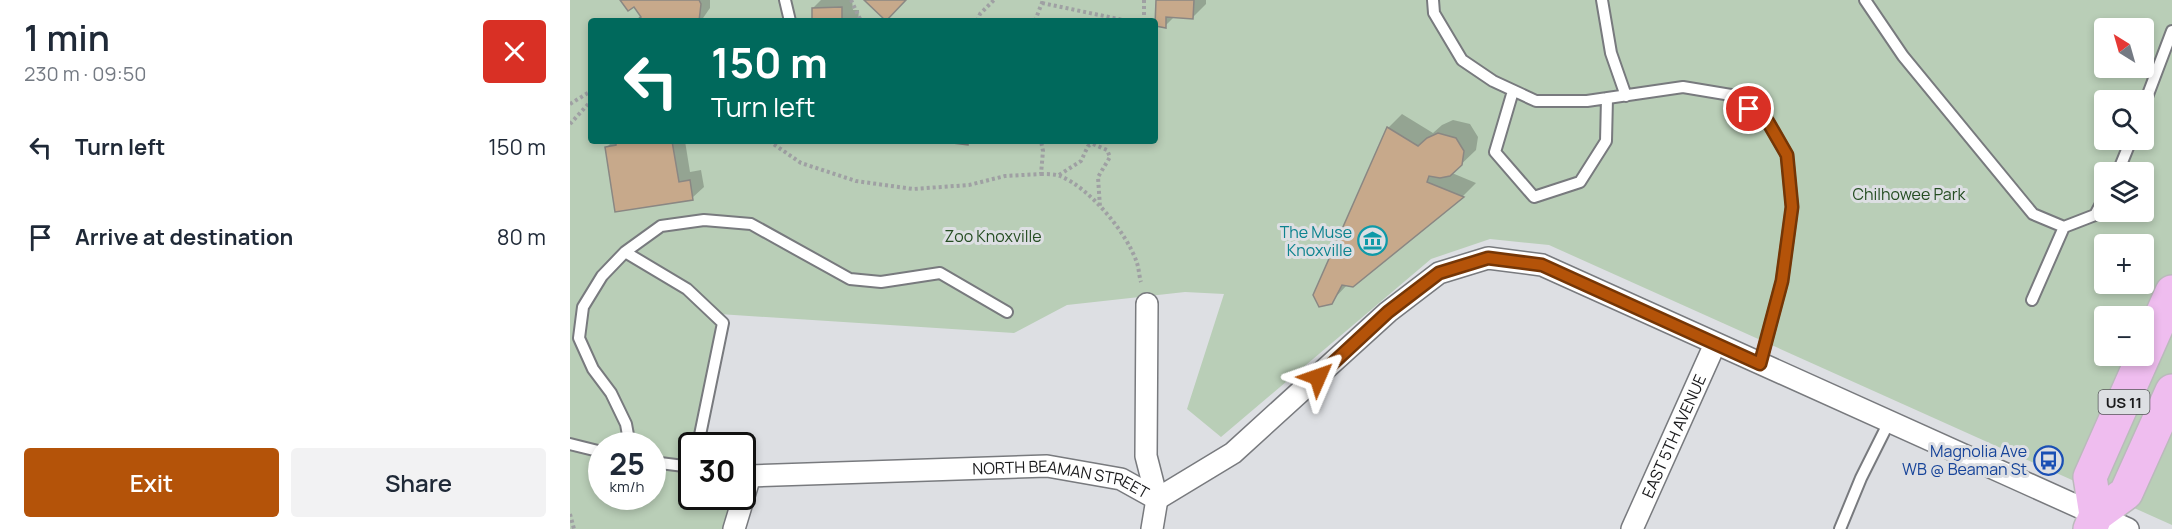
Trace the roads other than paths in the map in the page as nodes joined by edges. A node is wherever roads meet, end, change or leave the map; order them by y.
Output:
1 (785, 0) edge
2 (1433, 0) edge
3 (1602, 0) edge
4 (1865, 0) edge
5 (789, 18) edge
6 (2172, 31) edge
7 (2150, 90) edge
8 (1513, 91) junction
9 (1626, 96) junction
10 (1607, 98) junction
11 (2094, 214) edge
12 (2064, 227) junction
13 (625, 252) junction
14 (2172, 292) edge
15 (2032, 300) dead end
16 (1147, 304) dead end
17 (1007, 312) dead end
18 (1715, 344) junction
19 (1760, 364) junction
20 (2172, 391) edge
21 (1889, 422) junction
22 (627, 432) edge
23 (701, 432) edge
24 (570, 444) edge
25 (588, 448) edge
26 (756, 475) edge
27 (1157, 499) junction
28 (738, 510) edge
29 (2093, 522) edge
30 (734, 529) edge
31 (1152, 529) edge
32 (1632, 529) edge
33 (1840, 529) edge
34 (2128, 529) edge

1 - 5 lane
2 - 8 lane
3 - 9 lane
4 - 12 lane
6 - 7 lane
8 - 10 lane
8 - 10 lane
9 - 10 lane
9 - 19 lane
11 - 12 lane
12 - 15 lane
13 - 17 lane
13 - 22 lane
13 - 23 lane
14 - 29 main road, US 11
16 - 27 street
18 - 19 street, NORTH BEAMAN STREET
18 - 27 street, NORTH BEAMAN STREET
18 - 32 street, EAST 5TH AVENUE
19 - 21 street, NORTH BEAMAN STREET
20 - 29 main road, US 11
21 - 29 street, NORTH BEAMAN STREET
21 - 33 lane
24 - 25 lane
26 - 27 street, NORTH BEAMAN STREET
27 - 31 street
28 - 30 street
29 - 34 street, NORTH BEAMAN STREET

